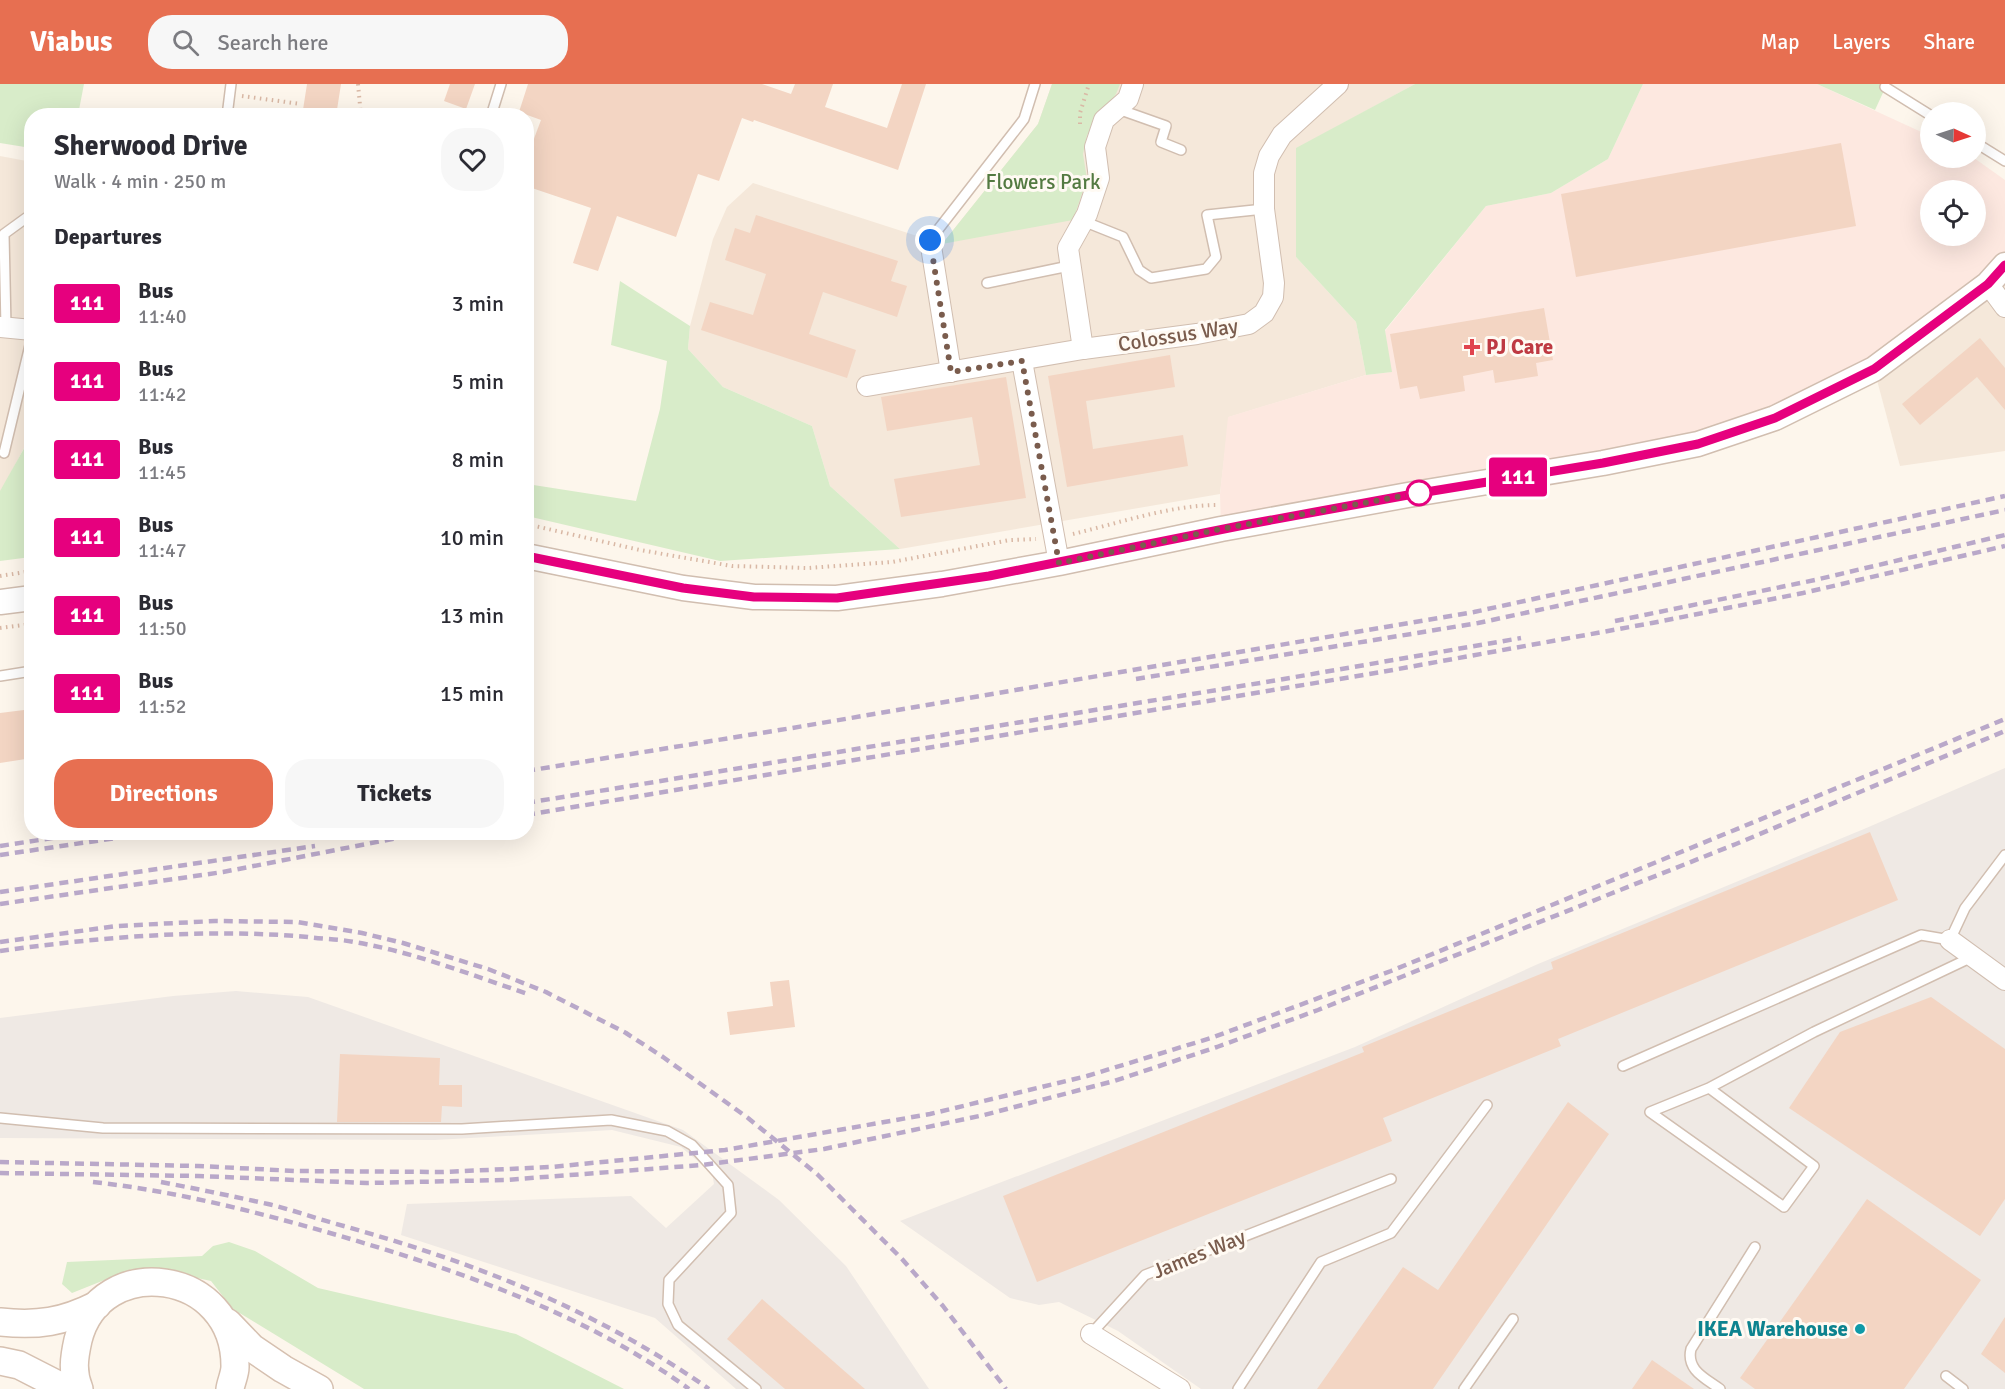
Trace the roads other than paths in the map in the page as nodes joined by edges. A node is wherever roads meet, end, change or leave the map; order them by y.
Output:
1 (501, 84) edge
2 (1035, 84) edge
3 (1133, 84) edge
4 (1338, 84) edge
5 (1886, 87) dead end
6 (230, 89) edge
7 (228, 108) edge
8 (494, 108) edge
9 (1118, 109) junction
10 (1920, 109) edge
11 (1986, 149) edge
12 (1181, 150) dead end
13 (2005, 161) edge
14 (1264, 208) junction
15 (24, 219) edge
16 (1083, 221) junction
17 (930, 240) joint
18 (2005, 265) edge
19 (1069, 266) junction
20 (987, 283) dead end
21 (1988, 284) junction
22 (2005, 307) edge
23 (3, 327) edge
24 (24, 329) edge
25 (1083, 350) junction
26 (1022, 361) junction
27 (24, 370) edge
28 (951, 372) junction
29 (867, 386) dead end
30 (4, 453) dead end
31 (534, 558) edge
32 (1059, 563) junction
33 (24, 599) edge
34 (0, 602) edge
35 (24, 672) edge
36 (0, 676) edge
37 (2005, 855) edge
38 (1950, 940) junction
39 (1972, 957) junction
40 (2005, 980) edge
41 (1623, 1066) dead end
42 (1709, 1088) junction
43 (1487, 1105) dead end
44 (0, 1118) edge
45 (1391, 1179) dead end
46 (1755, 1247) dead end
47 (97, 1305) junction
48 (221, 1316) junction
49 (1513, 1319) dead end
50 (0, 1322) edge
51 (1091, 1334) joint
52 (0, 1360) edge
53 (1946, 1376) dead end
54 (66, 1389) edge
55 (79, 1389) edge
56 (230, 1389) edge
57 (319, 1389) edge
58 (756, 1389) edge
59 (1180, 1389) edge
60 (1238, 1389) edge
61 (1464, 1389) edge
62 (1720, 1389) edge
63 (1963, 1389) edge

1 - 8 lane
2 - 17 lane
3 - 9 street
4 - 14 street, Colossus Way
5 - 10 lane
6 - 7 lane
9 - 12 lane
9 - 16 street
11 - 13 lane
14 - 16 lane
14 - 25 street, Colossus Way
15 - 23 lane
16 - 19 street
17 - 28 street
18 - 21 street
19 - 20 lane
19 - 25 street
21 - 22 street
21 - 32 street
23 - 24 street
25 - 26 street, Colossus Way
26 - 28 street, Colossus Way
26 - 32 street
27 - 30 lane
28 - 29 street, Colossus Way
31 - 32 street
33 - 34 street
35 - 36 lane
37 - 38 lane
38 - 39 street
38 - 41 lane
39 - 40 street
39 - 42 lane
42 - 42 lane
43 - 60 lane
44 - 58 lane
45 - 51 lane, James Way
46 - 62 lane
47 - 48 main road
47 - 50 main road
47 - 55 main road
48 - 56 main road
48 - 57 main road
49 - 61 lane
51 - 59 street, James Way
52 - 54 main road
53 - 63 lane

